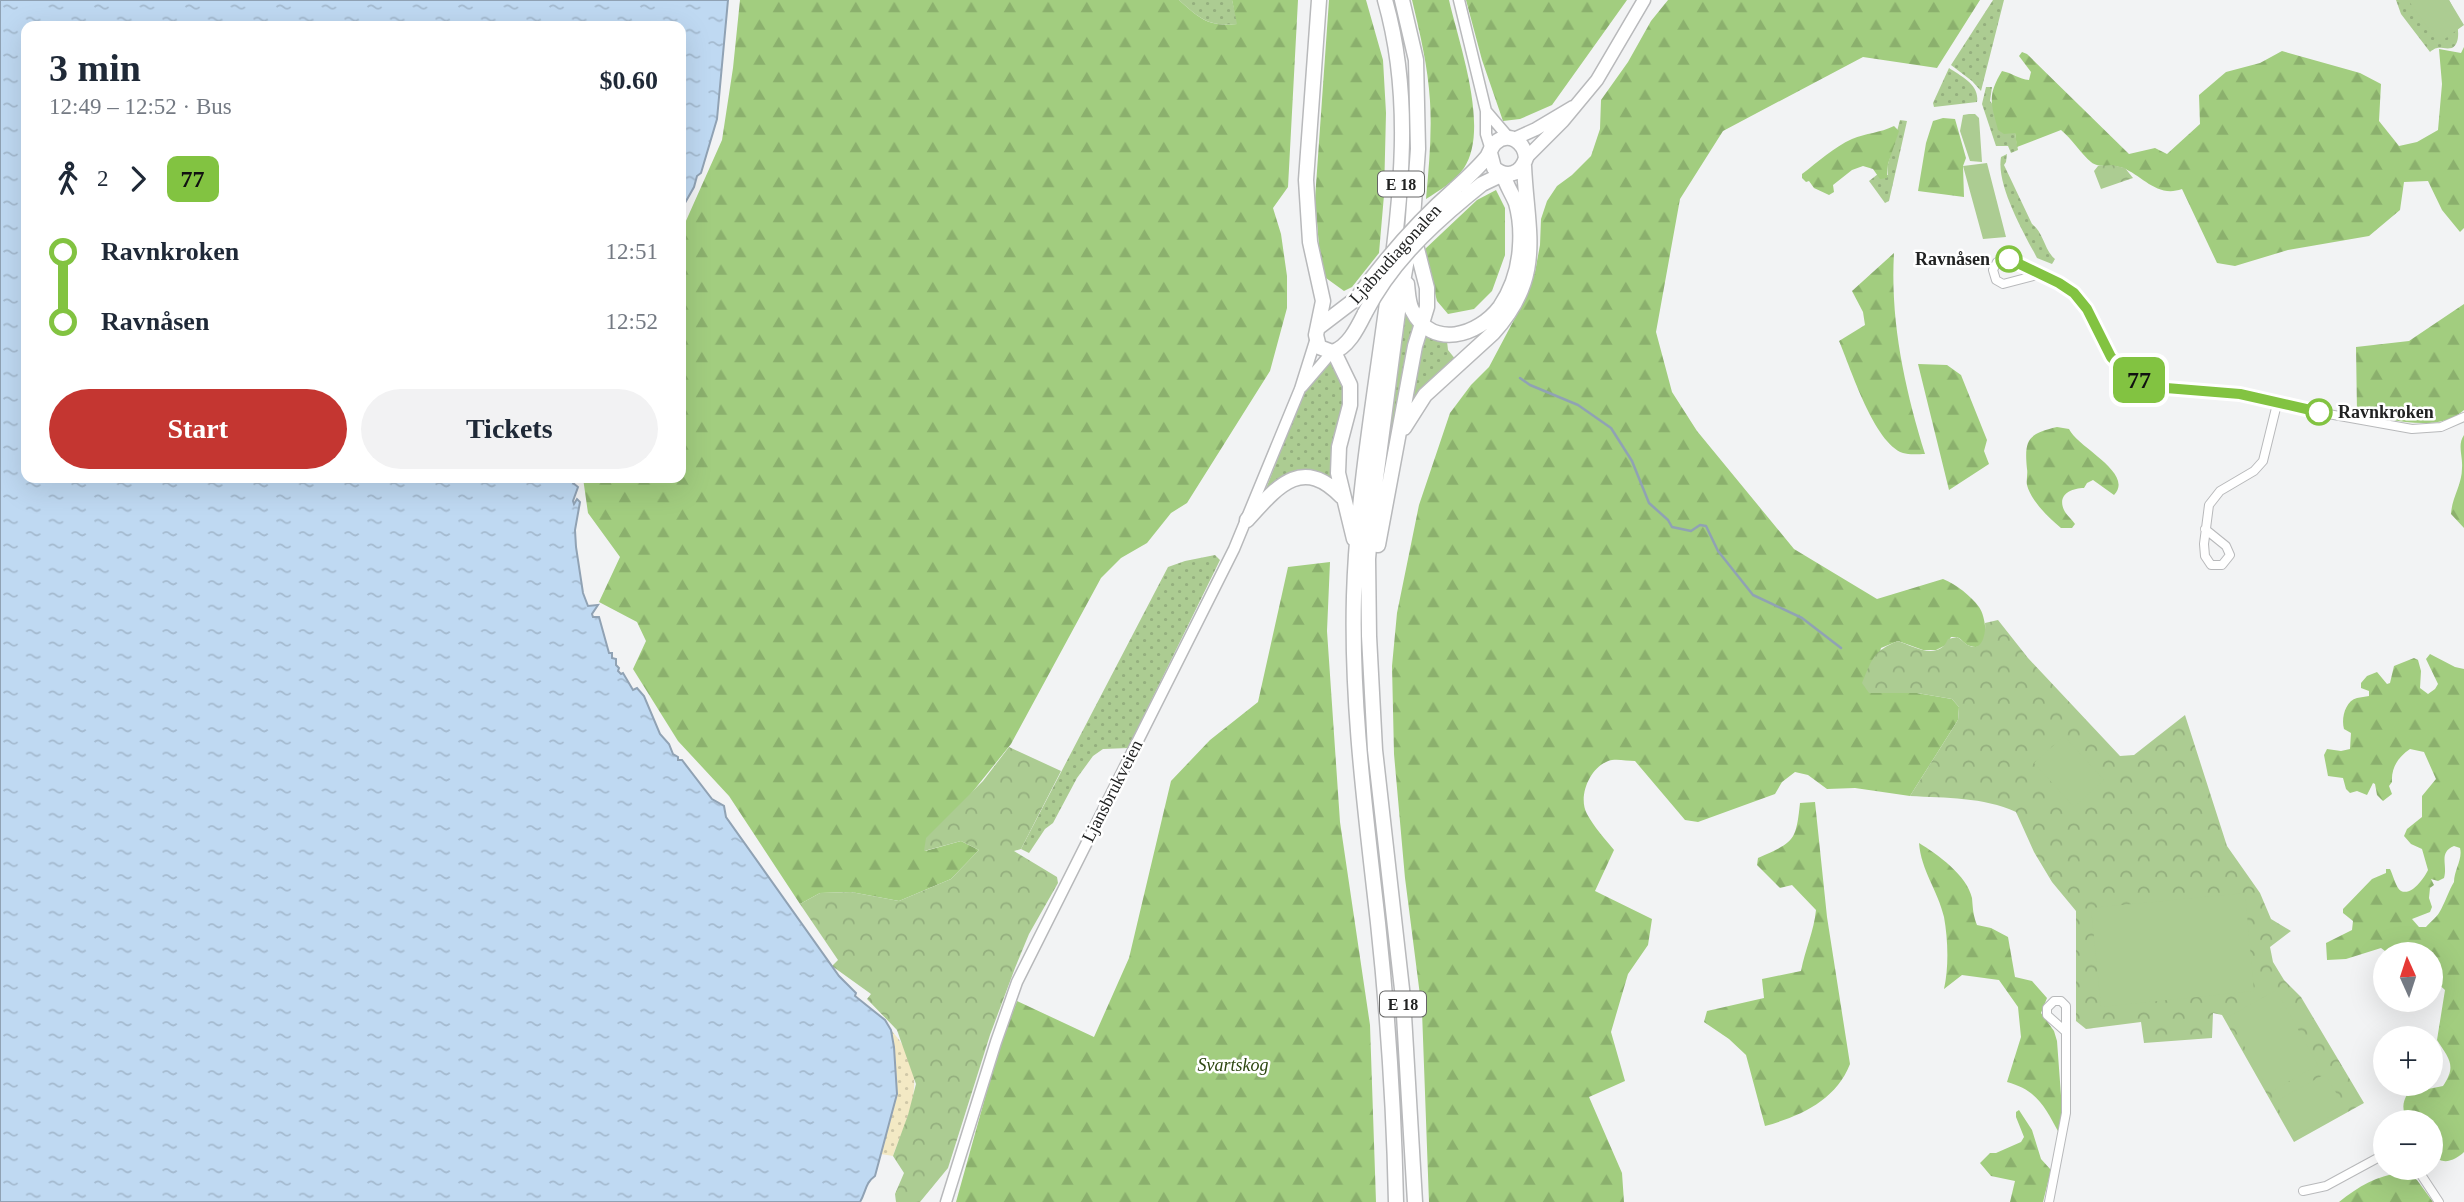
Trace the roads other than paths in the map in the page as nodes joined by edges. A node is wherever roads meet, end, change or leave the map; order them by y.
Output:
1 (1319, 0) edge
2 (1385, 0) edge
3 (1402, 0) edge
4 (1459, 0) edge
5 (1644, 0) edge
6 (1576, 105) junction
7 (1486, 111) junction
8 (1511, 138) junction
9 (1490, 151) junction
10 (1525, 162) junction
11 (1503, 174) junction
12 (1460, 193) junction
13 (1412, 231) junction
14 (2041, 274) junction
15 (1406, 276) junction
16 (1422, 324) junction
17 (1321, 329) junction
18 (1337, 349) junction
19 (1300, 389) junction
20 (2277, 404) junction
21 (2464, 417) edge
22 (1398, 443) junction
23 (1342, 497) junction
24 (1247, 520) junction
25 (2206, 529) dead end
26 (1357, 547) junction
27 (1370, 605) junction
28 (2065, 1031) dead end
29 (2373, 1161) edge
30 (2425, 1180) edge
31 (2303, 1191) dead end
32 (946, 1202) edge
33 (1396, 1202) edge
34 (1415, 1202) edge
35 (2049, 1202) edge
36 (2439, 1202) edge

1 - 17 highway
2 - 26 highway, E 18
3 - 13 highway, E 18
4 - 7 main road
5 - 6 main road
6 - 8 main road
6 - 10 main road
7 - 8 main road
7 - 9 main road
8 - 9 highway, E 18
8 - 10 highway, E 18
9 - 11 highway
9 - 12 highway, Ljabrudiagonalen / E 18
10 - 11 highway, E 18
10 - 22 highway, E 18
11 - 12 highway, Ljabrudiagonalen / E 18
11 - 16 highway
12 - 17 highway, Ljabrudiagonalen / E 18, bridge
12 - 18 highway, Ljabrudiagonalen / E 18, bridge
13 - 15 highway, E 18
13 - 16 highway, E 18
14 - 14 street
14 - 20 street
15 - 16 highway, E 18
15 - 27 highway, E 18
16 - 22 highway, E 18
17 - 18 highway, E 18
17 - 18 highway, E 18
17 - 19 main road, Ljansbrukveien
18 - 19 main road, Ljansbrukveien
18 - 23 highway, E 18
19 - 24 main road, Ljansbrukveien
20 - 21 street
20 - 25 street
22 - 27 highway, E 18
23 - 24 highway
23 - 26 highway, E 18
24 - 32 main road, Ljansbrukveien
26 - 33 highway, E 18
27 - 34 highway, E 18
28 - 35 street
29 - 31 street
30 - 36 street

